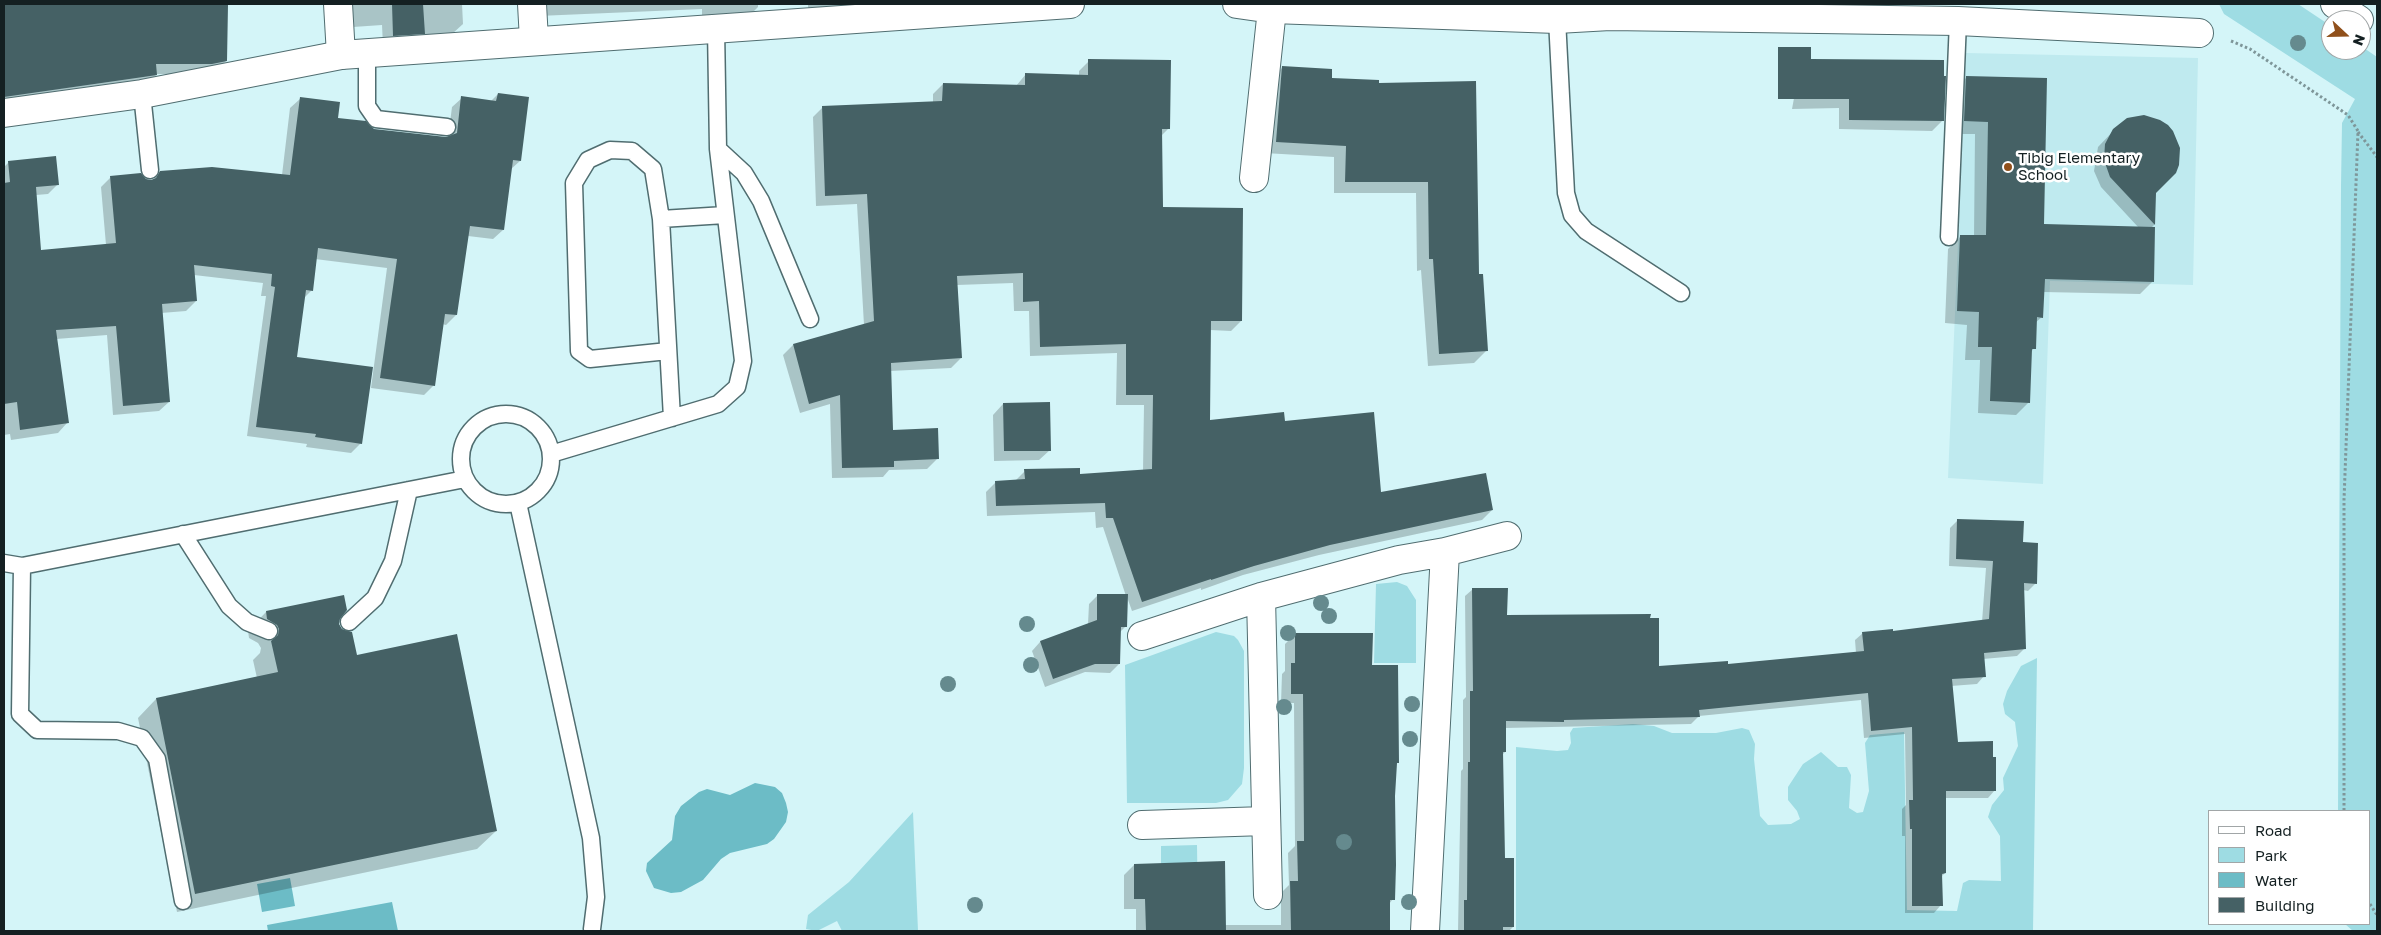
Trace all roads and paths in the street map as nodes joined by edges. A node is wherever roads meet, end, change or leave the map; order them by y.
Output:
1 (338, 4) edge
2 (532, 4) edge
3 (1070, 4) edge
4 (1237, 4) edge
5 (1272, 9) junction
6 (1610, 10) edge
7 (1813, 11) edge
8 (1556, 19) junction
9 (1958, 21) junction
10 (716, 28) junction
11 (2199, 34) joint
12 (534, 40) junction
13 (354, 54) junction
14 (142, 94) junction
15 (4, 113) edge
16 (446, 127) dead end
17 (2358, 131) junction
18 (718, 149) junction
19 (2377, 157) edge
20 (150, 170) dead end
21 (1254, 178) dead end
22 (725, 215) junction
23 (661, 219) junction
24 (1949, 237) dead end
25 (1681, 294) dead end
26 (810, 319) dead end
27 (668, 351) junction
28 (672, 418) junction
29 (551, 454) junction
30 (465, 479) junction
31 (409, 490) junction
32 (518, 503) junction
33 (184, 534) junction
34 (1507, 536) dead end
35 (1445, 552) junction
36 (4, 563) edge
37 (22, 566) junction
38 (1261, 597) junction
39 (350, 622) dead end
40 (269, 631) dead end
41 (1142, 636) dead end
42 (2344, 810) edge
43 (1265, 822) junction
44 (1142, 825) dead end
45 (1268, 895) dead end
46 (183, 901) dead end
47 (592, 929) dead end
48 (1425, 931) edge

1 - 13 main road
2 - 12 main road
3 - 10 main road
4 - 5 main road
5 - 8 main road
5 - 21 main road
6 - 7 main road
6 - 8 main road
7 - 9 main road
8 - 25 lane
9 - 11 main road
9 - 24 lane
10 - 12 main road
10 - 18 lane
11 - 17 path
12 - 13 main road
13 - 14 main road
13 - 16 lane
14 - 15 main road
14 - 20 lane
17 - 19 path
17 - 42 path
18 - 22 lane
18 - 26 lane
22 - 23 lane
22 - 28 lane
23 - 27 lane
23 - 27 lane
27 - 28 lane
28 - 29 lane
29 - 30 lane
29 - 32 lane
30 - 31 lane
30 - 32 lane
31 - 33 lane
31 - 39 lane
32 - 47 lane
33 - 37 lane
33 - 40 lane
34 - 35 main road
35 - 38 main road
35 - 48 main road
36 - 37 lane
37 - 46 lane
38 - 41 main road
38 - 43 main road
43 - 44 main road
43 - 45 main road

